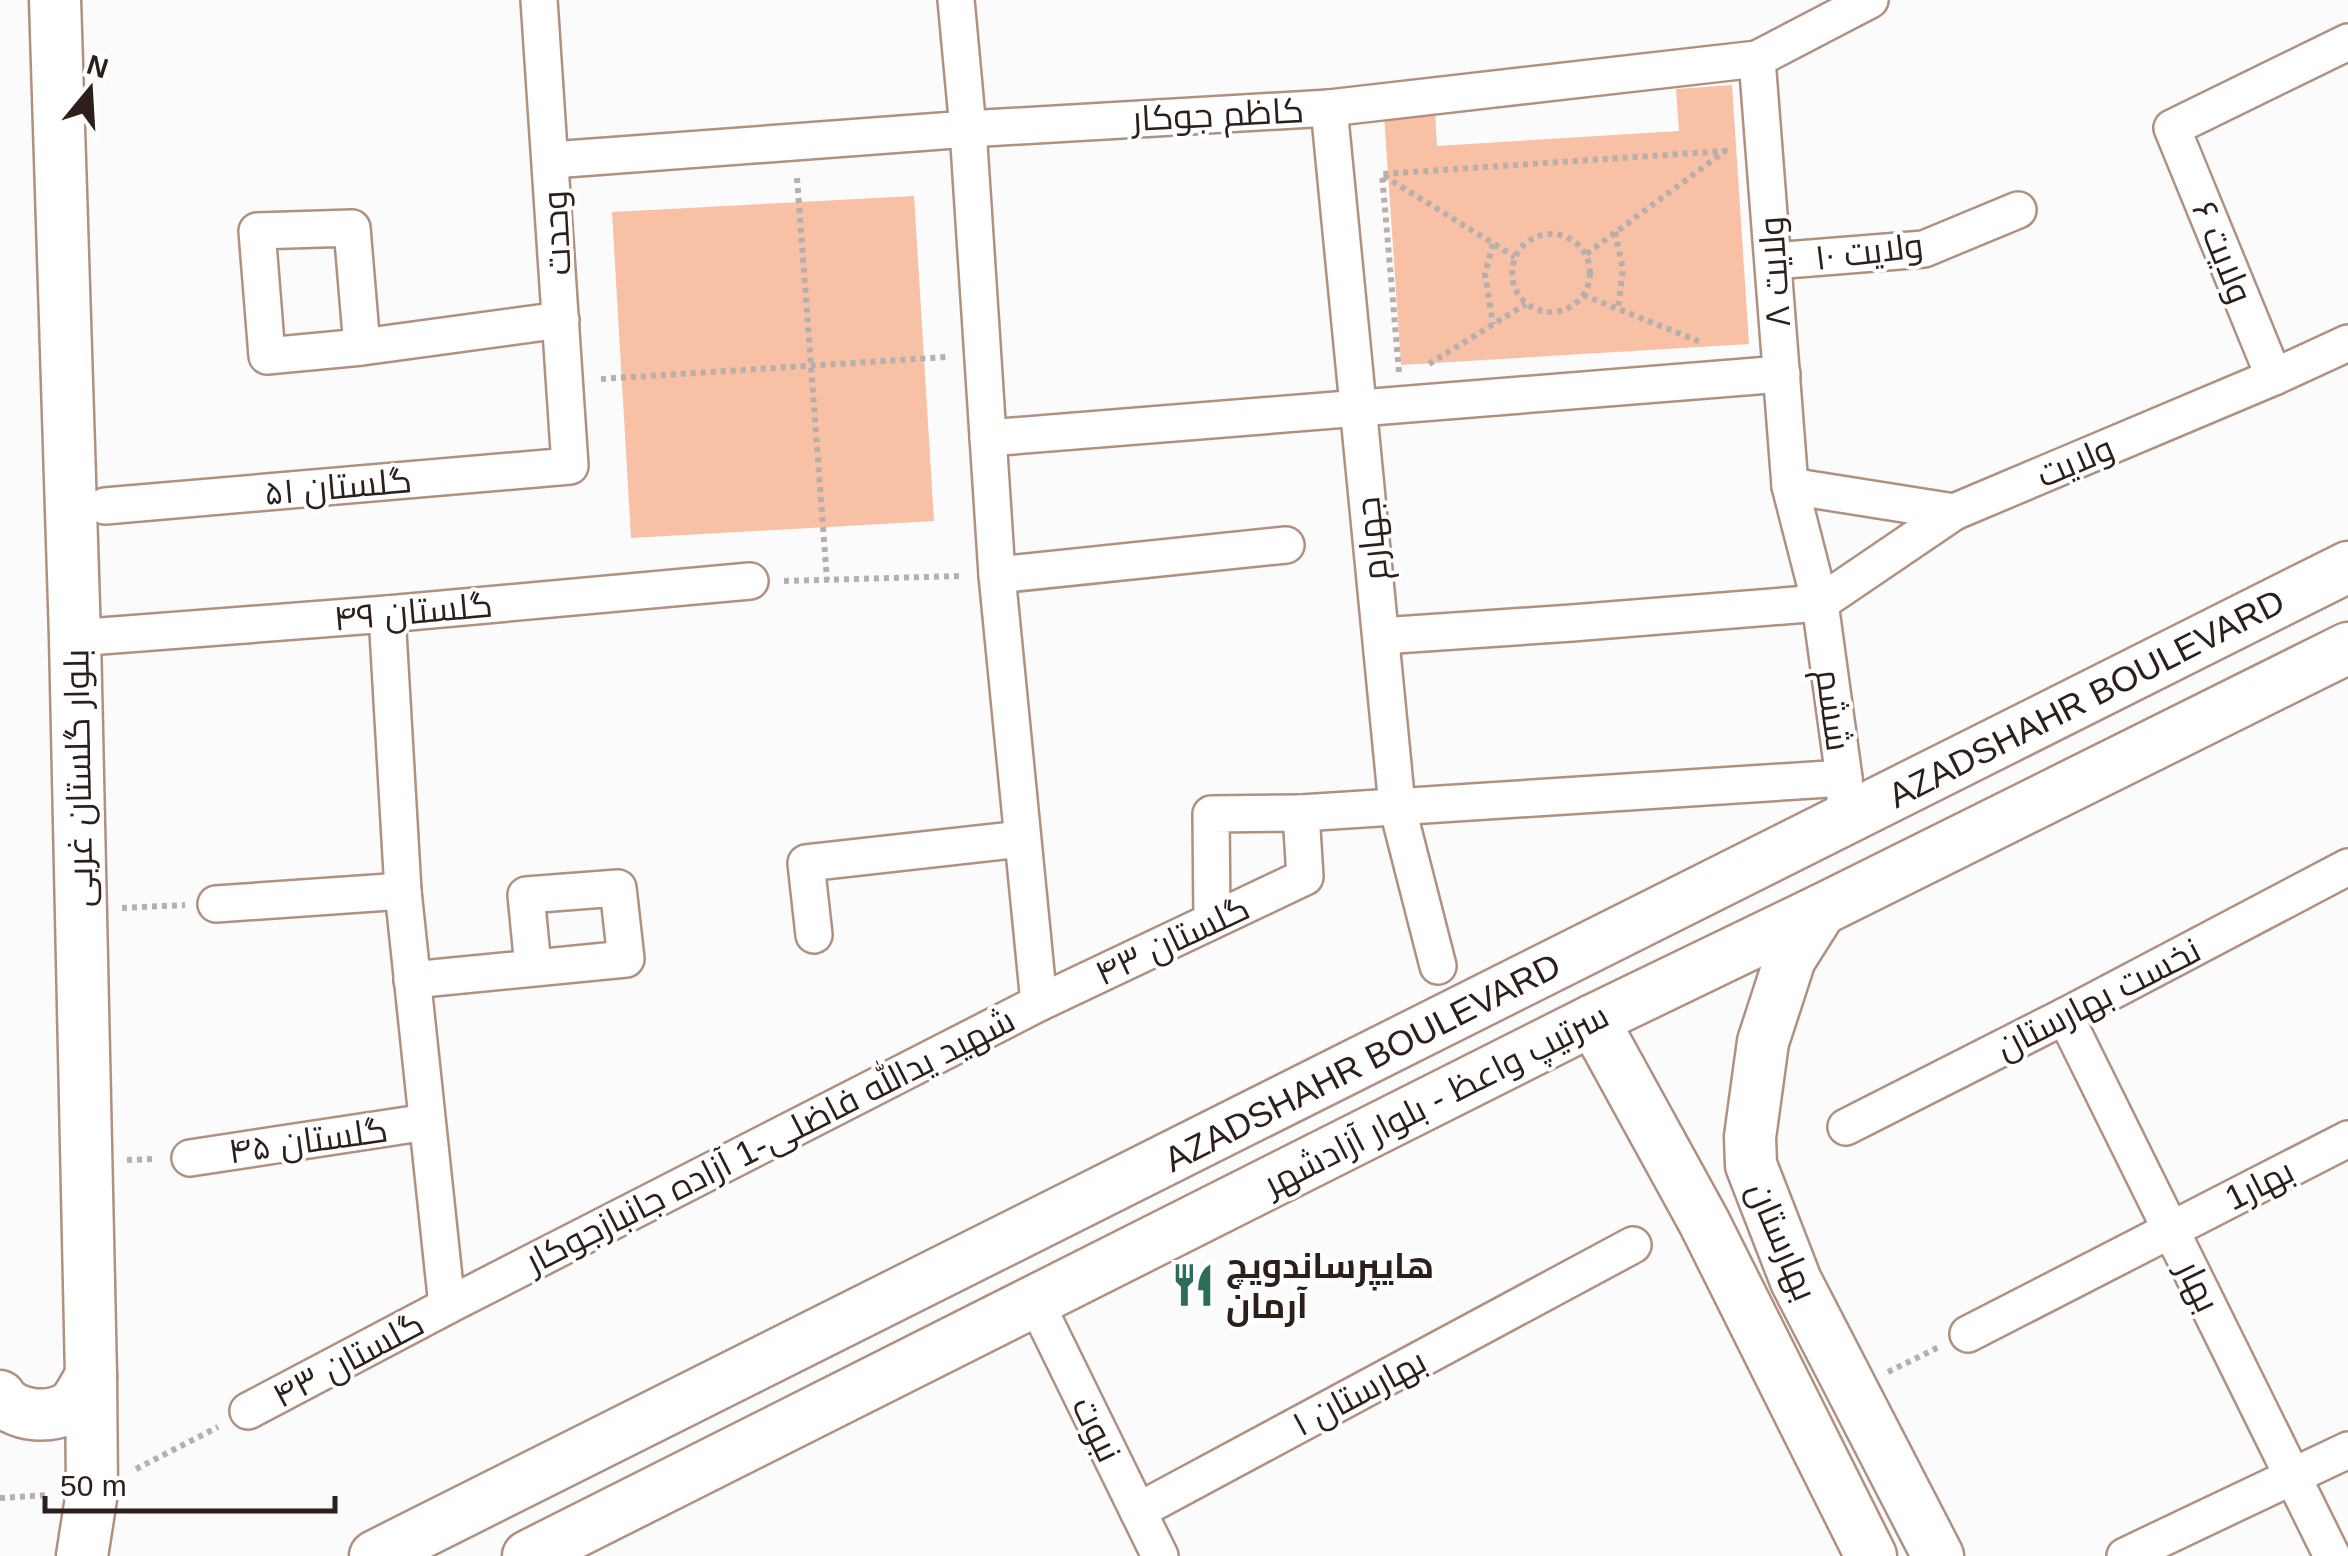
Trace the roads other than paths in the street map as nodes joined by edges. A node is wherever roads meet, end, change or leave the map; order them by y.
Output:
1 (55, 0) edge
2 (539, 0) edge
3 (956, 0) edge
4 (1870, 0) edge
5 (2348, 42) edge
6 (1757, 59) junction
7 (1329, 108) junction
8 (968, 129) junction
9 (552, 160) junction
10 (2018, 210) dead end
11 (1774, 261) junction
12 (560, 320) junction
13 (2348, 343) edge
14 (362, 347) junction
15 (1782, 374) junction
16 (2274, 377) junction
17 (1358, 408) junction
18 (988, 438) junction
19 (570, 466) joint
20 (1790, 486) junction
21 (105, 506) dead end
22 (1954, 512) junction
23 (1286, 545) dead end
24 (2348, 566) edge
25 (997, 575) junction
26 (750, 581) road end
27 (1820, 603) junction
28 (387, 614) junction
29 (1380, 636) junction
30 (75, 638) junction
31 (2348, 648) edge
32 (1845, 798) junction
33 (1397, 806) junction
34 (1301, 812) junction
35 (1022, 839) junction
36 (2348, 867) edge
37 (403, 891) junction
38 (216, 904) road end
39 (1821, 910) junction
40 (1212, 921) junction
41 (814, 935) dead end
42 (1790, 959) junction
43 (1438, 966) dead end
44 (533, 967) junction
45 (412, 980) junction
46 (1038, 1003) junction
47 (2065, 1016) junction
48 (1601, 1034) junction
49 (427, 1122) junction
50 (1846, 1127) dead end
51 (2348, 1139) edge
52 (190, 1158) road end
53 (2171, 1230) junction
54 (1633, 1245) dead end
55 (1035, 1301) junction
56 (447, 1306) junction
57 (1968, 1334) road end
58 (91, 1376) junction
59 (0, 1396) edge
60 (248, 1411) dead end
61 (2348, 1450) edge
62 (2293, 1477) junction
63 (1138, 1511) junction
64 (82, 1556) edge
65 (375, 1556) edge
66 (528, 1556) edge
67 (1160, 1556) edge
68 (1872, 1556) edge
69 (1938, 1556) edge
70 (2125, 1556) edge
71 (2332, 1556) edge

1 - 30 main road, بلوار گلستان غربی
2 - 9 street, وحدت
3 - 8 street, شهید یدالله فاضلی-1 آزاده جانبازجوکار
4 - 6 street, کاظم جوکار
5 - 16 street, ولایت ۶
6 - 7 street, کاظم جوکار
6 - 11 street, ولایت ۸
7 - 8 street, کاظم جوکار
7 - 17 street, جهارم
8 - 9 street, کاظم جوکار
8 - 18 street, شهید یدالله فاضلی-1 آزاده جانبازجوکار
9 - 12 street, وحدت
10 - 11 street, ولایت ۱۰
11 - 15 street, ولایت ۸
12 - 14 street
12 - 19 street, وحدت
13 - 16 street, ولایت
14 - 14 street
15 - 17 street
15 - 20 street, ولایت ۸
16 - 22 street, ولایت
17 - 18 street
17 - 29 street, جهارم
18 - 25 street, شهید یدالله فاضلی-1 آزاده جانبازجوکار
19 - 21 street, گلستان ۵۱
20 - 22 street
20 - 27 street, ولایت ۸
22 - 27 street, ولایت
23 - 25 street
24 - 32 main road, AZADSHAHR BOULEVARD
25 - 35 street, شهید یدالله فاضلی-1 آزاده جانبازجوکار
26 - 28 street, گلستان ۴۹
27 - 29 street
27 - 32 street, ششم
28 - 30 street, گلستان ۴۹
28 - 37 street
29 - 33 street, جهارم
30 - 58 main road, بلوار گلستان غربی
31 - 39 main road, سرتیپ واعظ - بلوار آزادشهر
32 - 33 street
32 - 65 main road, AZADSHAHR BOULEVARD
33 - 34 street
33 - 43 street, جهارم
34 - 40 street, گلستان ۴۳
34 - 40 street
35 - 41 street
35 - 46 street, شهید یدالله فاضلی-1 آزاده جانبازجوکار
36 - 47 street, نخست بهارستان
37 - 38 street
37 - 45 street
39 - 42 main road, بهارستان
39 - 48 main road, سرتیپ واعظ - بلوار آزادشهر
40 - 46 street, گلستان ۴۳
42 - 48 main road
42 - 69 main road, بهارستان
44 - 44 street
44 - 45 street
45 - 49 street
46 - 56 street, شهید یدالله فاضلی-1 آزاده جانبازجوکار
47 - 50 street, نخست بهارستان
47 - 53 street, بهار
48 - 55 main road, سرتیپ واعظ - بلوار آزادشهر
48 - 68 main road, بهارستان
49 - 52 street, گلستان ۴۵
49 - 56 street
51 - 53 street, بهار1
53 - 57 street, بهار1
53 - 62 street, بهار
54 - 63 street, بهارستان ۱
55 - 63 street, نبوت
55 - 66 main road, سرتیپ واعظ - بلوار آزادشهر
56 - 60 street, گلستان ۴۳
58 - 59 main road
58 - 64 main road, بلوار گلستان غربی
61 - 62 street
62 - 70 street
62 - 71 street, بهار
63 - 67 street, نبوت

